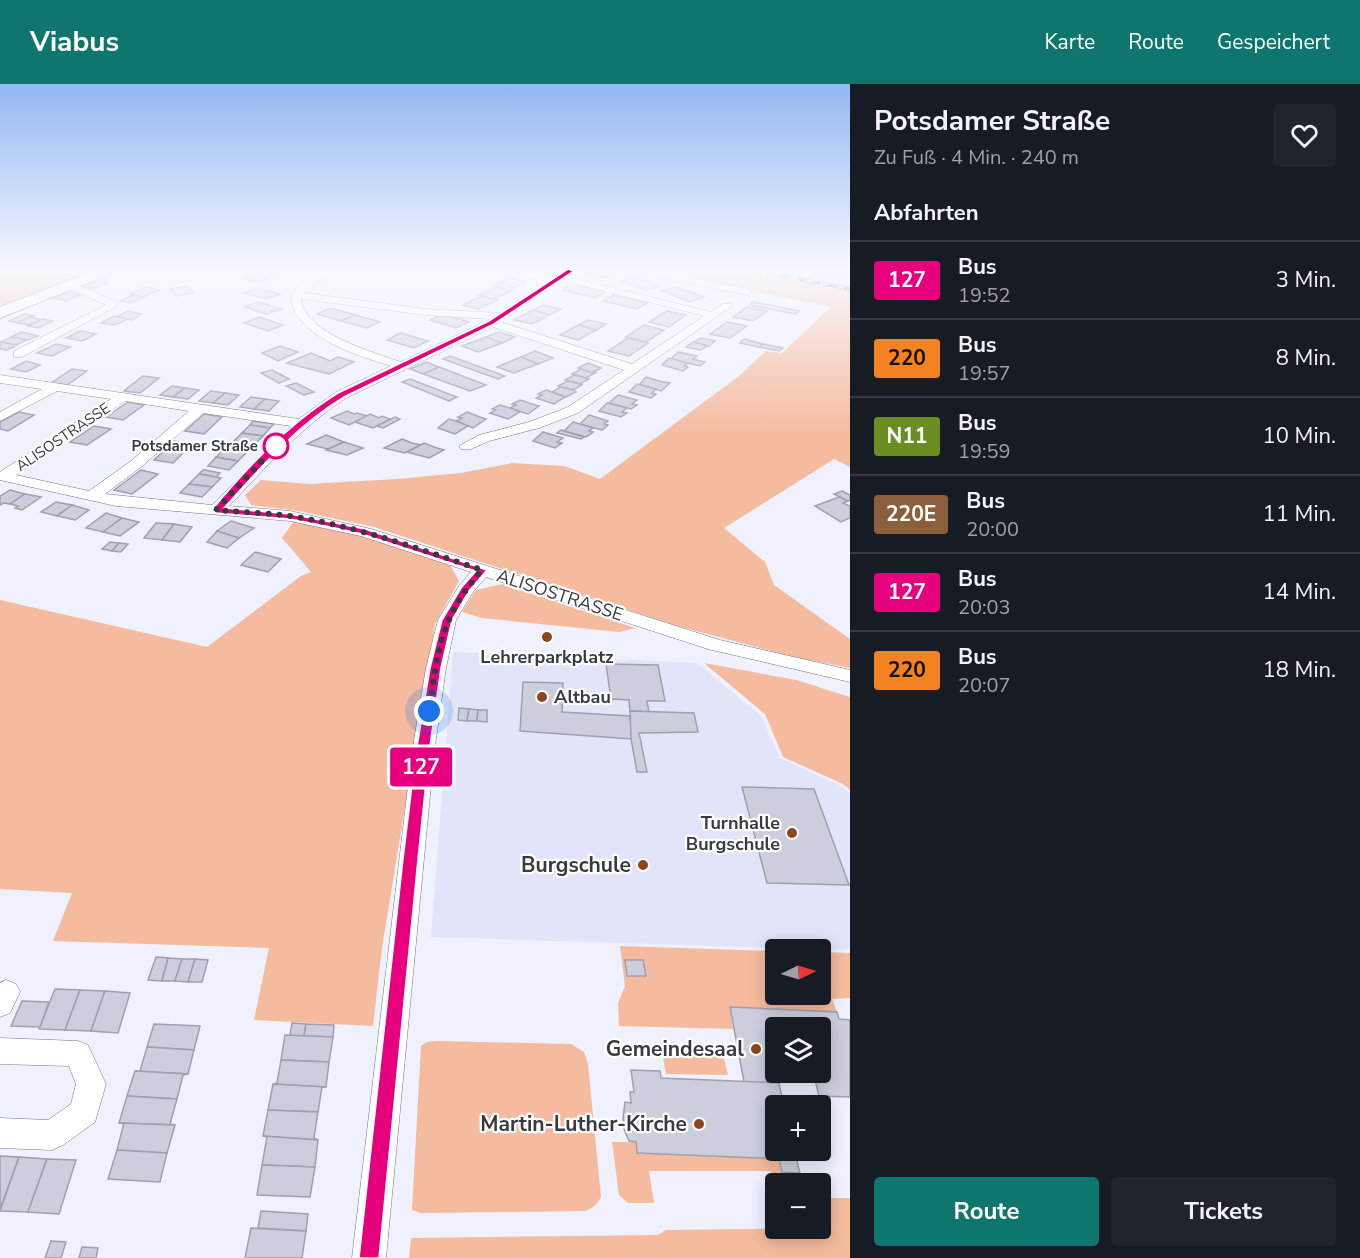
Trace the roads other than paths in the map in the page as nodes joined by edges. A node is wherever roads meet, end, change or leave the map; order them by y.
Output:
1 (73, 326) edge
2 (314, 326) edge
3 (485, 326) edge
4 (513, 326) edge
5 (696, 326) edge
6 (18, 354) dead end
7 (402, 366) junction
8 (634, 369) junction
9 (0, 379) edge
10 (55, 387) junction
11 (123, 397) junction
12 (200, 408) junction
13 (0, 417) edge
14 (300, 423) junction
15 (465, 446) dead end
16 (2, 476) edge
17 (92, 496) junction
18 (216, 510) junction
19 (482, 570) junction
20 (850, 676) edge
21 (0, 1051) edge
22 (0, 1133) edge
23 (369, 1258) edge

1 - 6 street
2 - 7 street
3 - 7 street
4 - 8 street
5 - 8 street
7 - 14 street
8 - 15 street
9 - 10 street, ALISOSTRASSE
10 - 11 street, ALISOSTRASSE
10 - 13 street
11 - 12 street, ALISOSTRASSE
11 - 16 street, ALISOSTRASSE
12 - 14 street, ALISOSTRASSE
12 - 17 street
14 - 18 street
16 - 17 street, ALISOSTRASSE
17 - 18 street, ALISOSTRASSE
18 - 19 street, ALISOSTRASSE
19 - 20 street, ALISOSTRASSE
19 - 23 street
21 - 22 street

